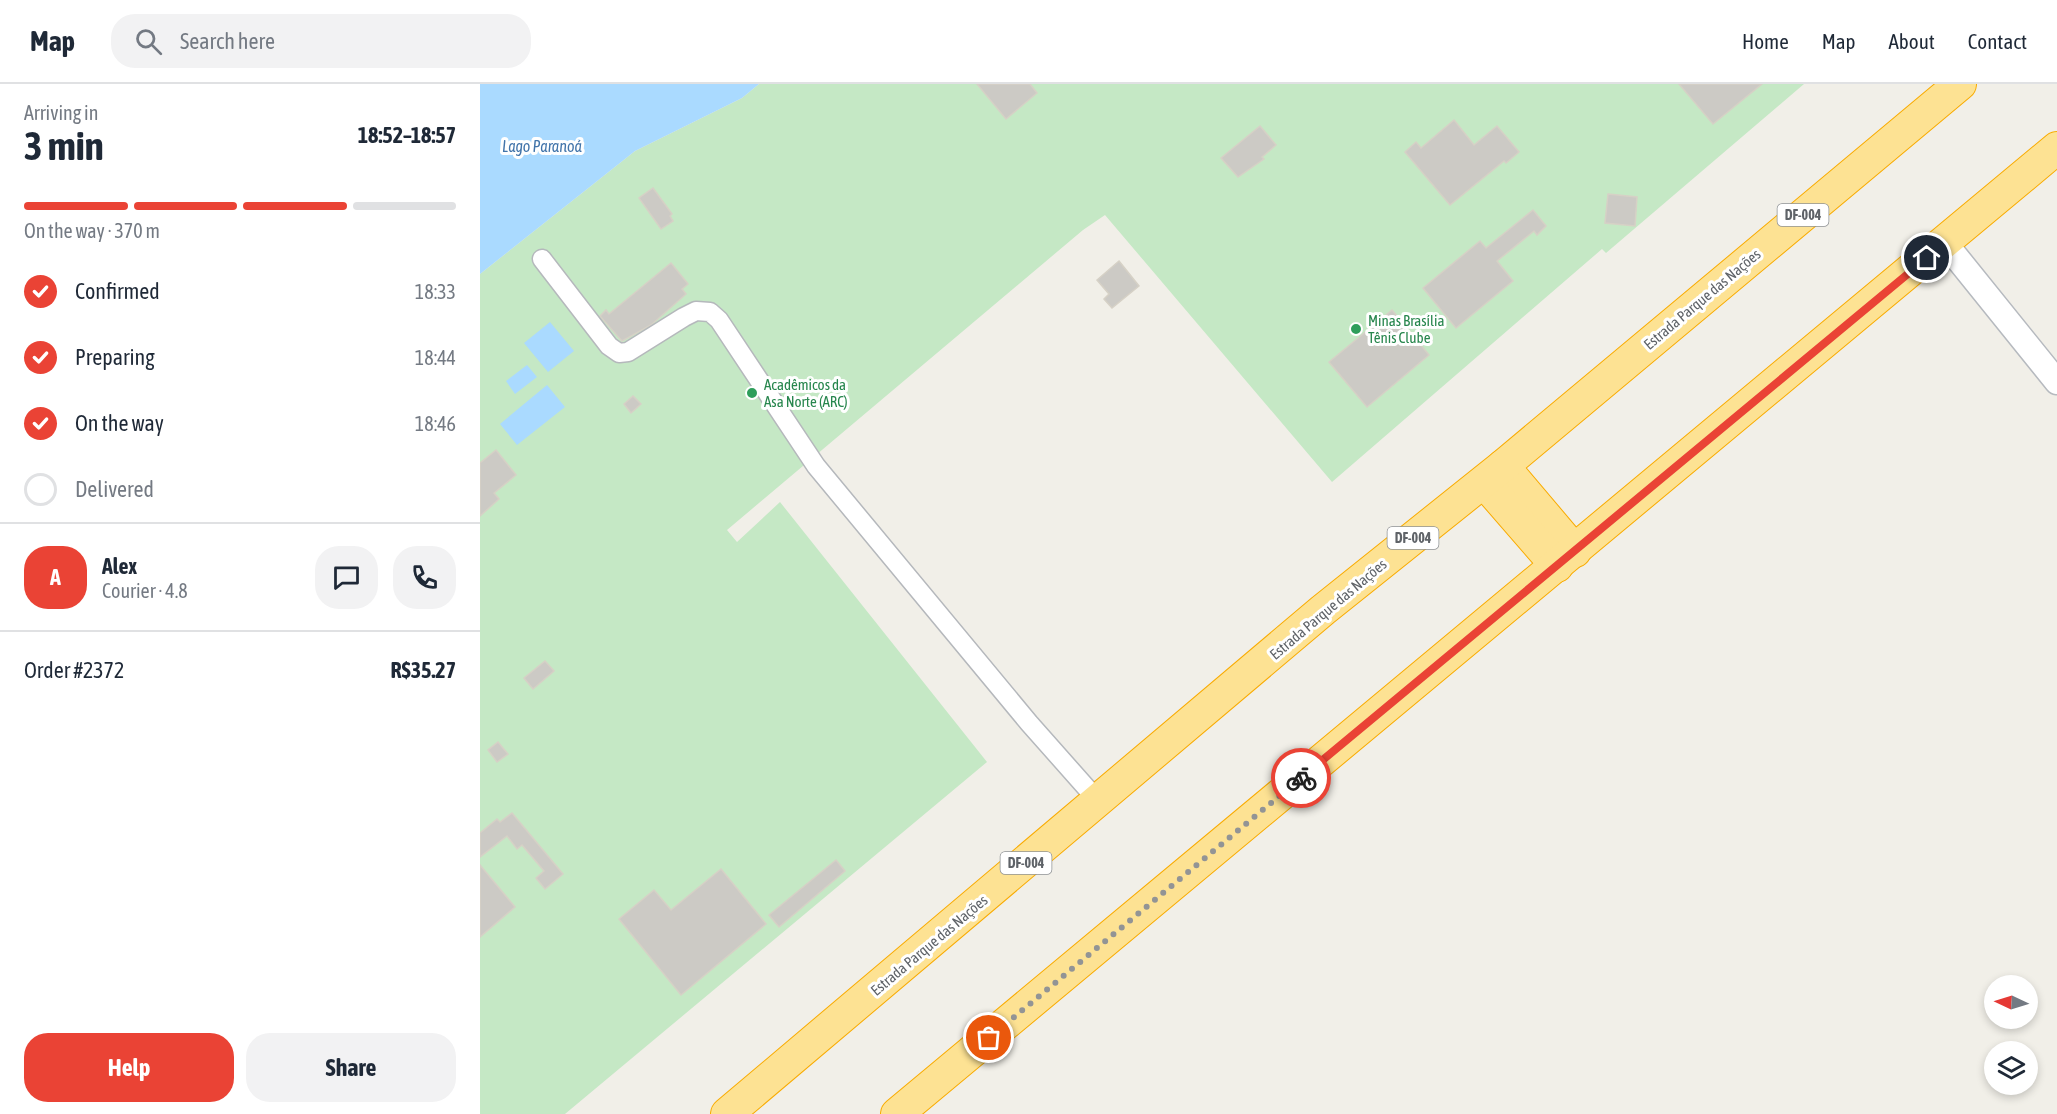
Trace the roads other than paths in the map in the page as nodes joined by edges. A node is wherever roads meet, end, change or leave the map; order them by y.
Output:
1 (1960, 84) edge
2 (2057, 148) edge
3 (1945, 243) junction
4 (542, 259) dead end
5 (2057, 382) edge
6 (1494, 474) junction
7 (1566, 558) junction
8 (1099, 802) junction
9 (727, 1114) edge
10 (897, 1114) edge

1 - 6 highway, Estrada Parque das Nações / DF-004
2 - 3 highway
3 - 5 street
3 - 7 highway
4 - 8 street
6 - 7 highway
6 - 8 highway, Estrada Parque das Nações / DF-004
7 - 10 highway
8 - 9 highway, Estrada Parque das Nações / DF-004

